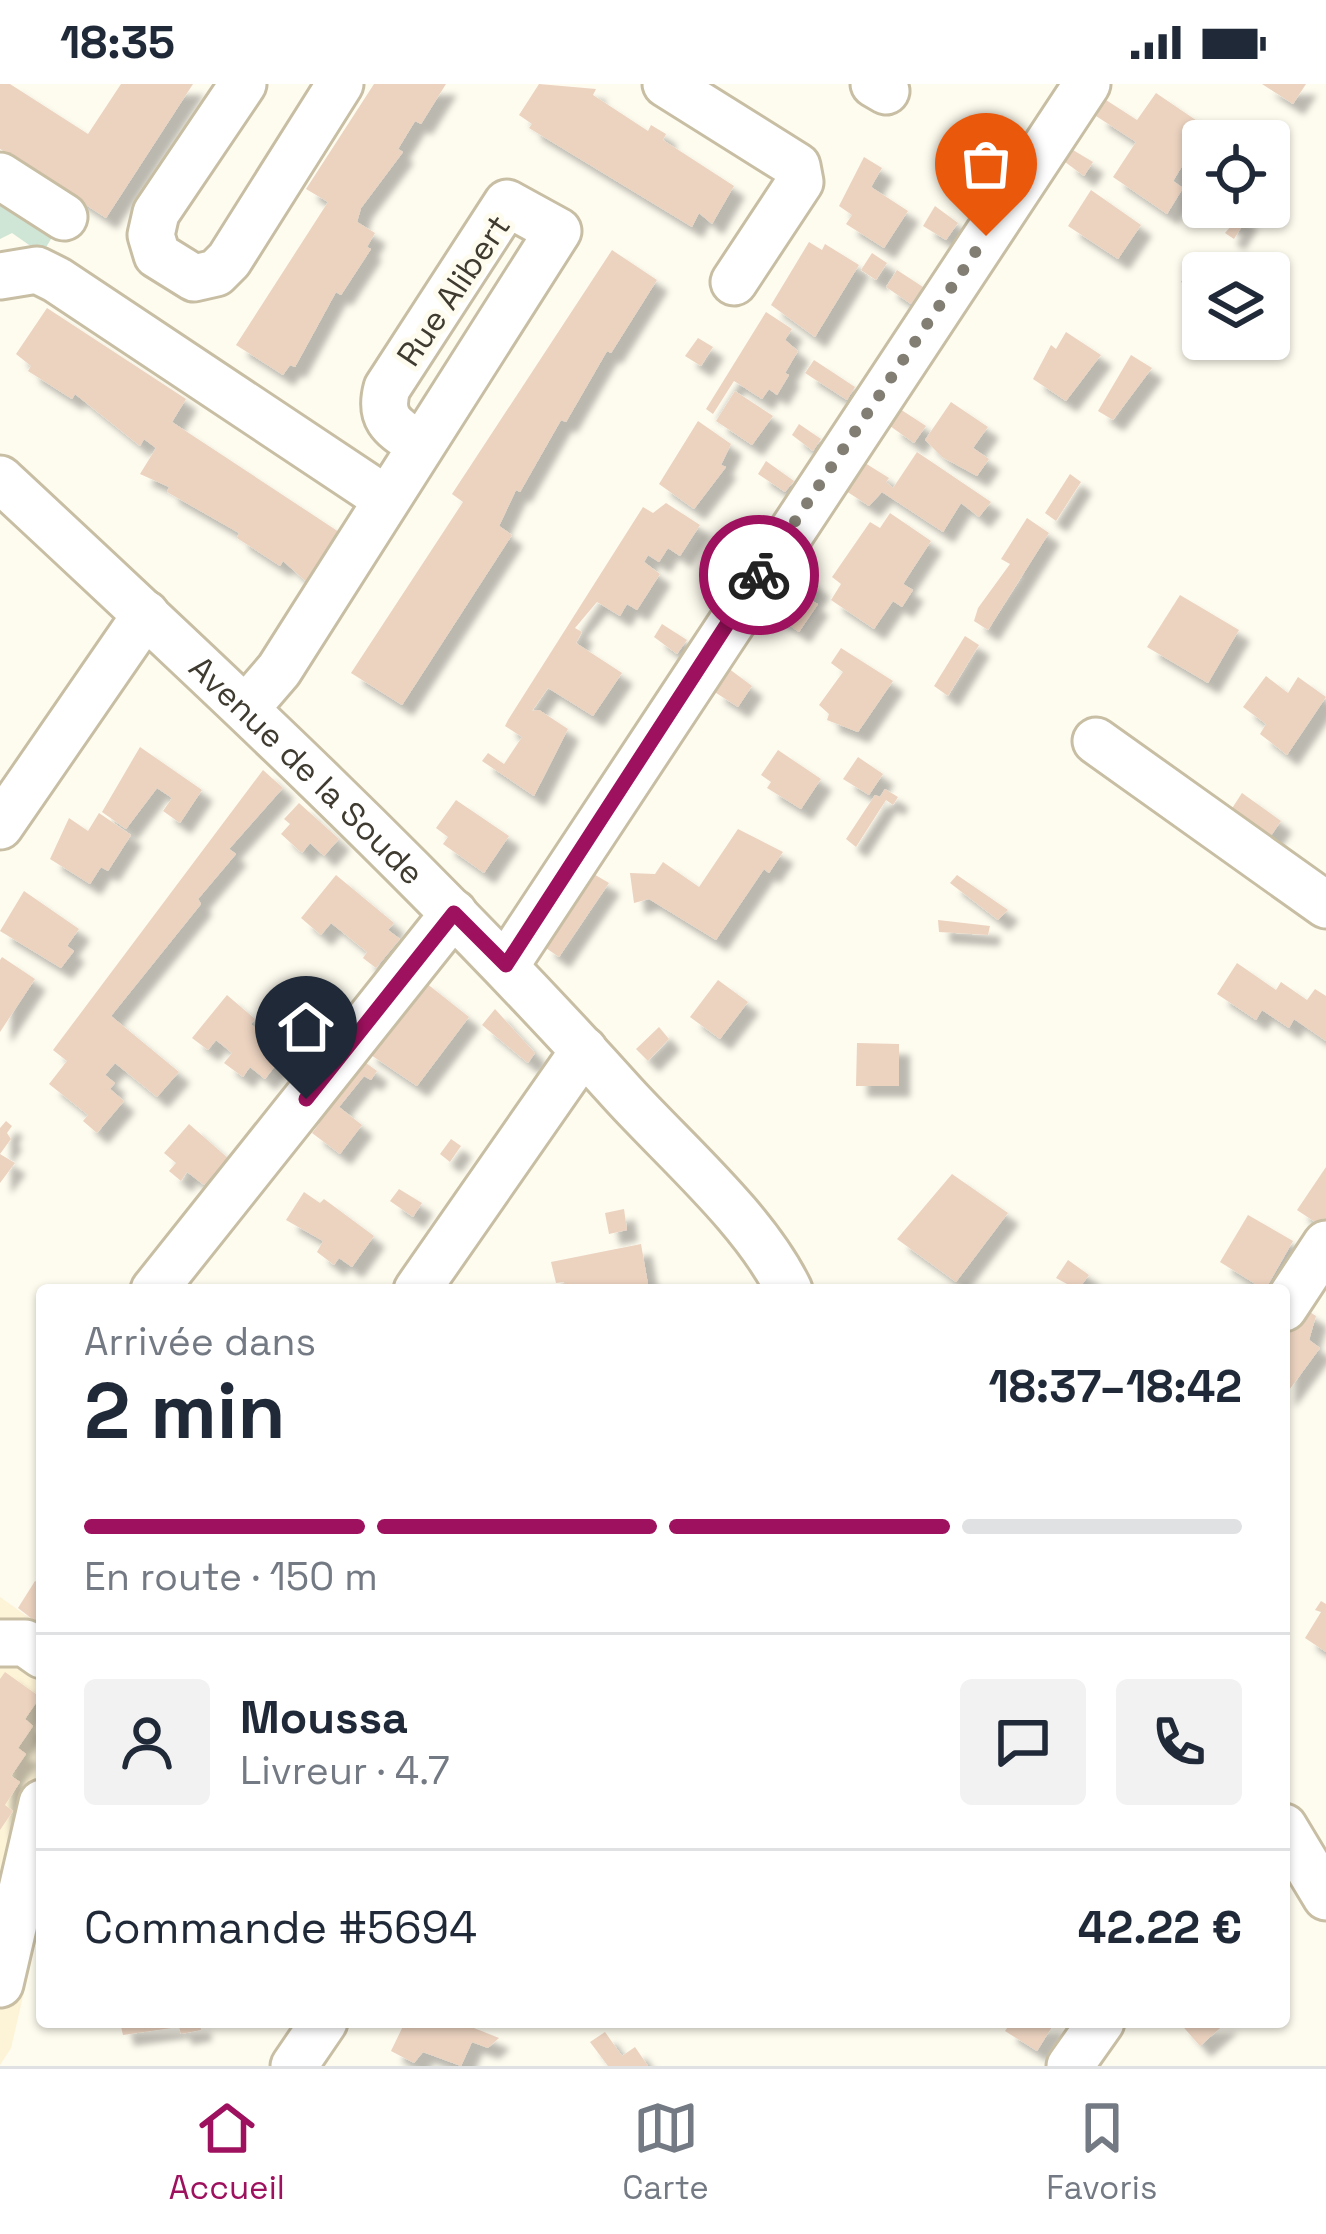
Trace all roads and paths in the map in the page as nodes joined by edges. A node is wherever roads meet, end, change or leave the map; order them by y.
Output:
1 (242, 84) edge
2 (340, 84) edge
3 (666, 84) edge
4 (1087, 84) edge
5 (0, 176) edge
6 (64, 217) dead end
7 (0, 276) edge
8 (734, 281) dead end
9 (420, 445) junction
10 (0, 479) edge
11 (386, 499) junction
12 (146, 614) junction
13 (248, 706) junction
14 (1096, 741) dead end
15 (0, 826) edge
16 (1326, 905) edge
17 (454, 913) junction
18 (506, 965) junction
19 (584, 1050) junction
20 (1326, 1244) edge
21 (159, 1284) edge
22 (421, 1284) edge
23 (785, 1284) edge
24 (1290, 1299) edge
25 (0, 1643) edge
26 (36, 1650) edge
27 (36, 1829) edge
28 (1290, 1837) edge
29 (1326, 1897) edge
30 (0, 1984) edge
31 (320, 2028) edge
32 (1097, 2028) edge
33 (294, 2066) edge
34 (1070, 2066) edge

1 - 2 street
3 - 8 street
4 - 18 street
5 - 6 street
7 - 11 street
9 - 9 street, Rue Alibert
9 - 11 street, Rue Alibert
10 - 12 street, Avenue de la Soude
11 - 13 street, Rue Alibert
12 - 13 street, Avenue de la Soude
12 - 15 street
13 - 17 street, Avenue de la Soude
14 - 16 street
17 - 18 street, Avenue de la Soude
17 - 21 street
18 - 19 street, Avenue de la Soude
19 - 22 street
19 - 23 street, Avenue de la Soude
20 - 24 street
25 - 26 street
27 - 30 street
28 - 29 street
31 - 33 street
32 - 34 street

